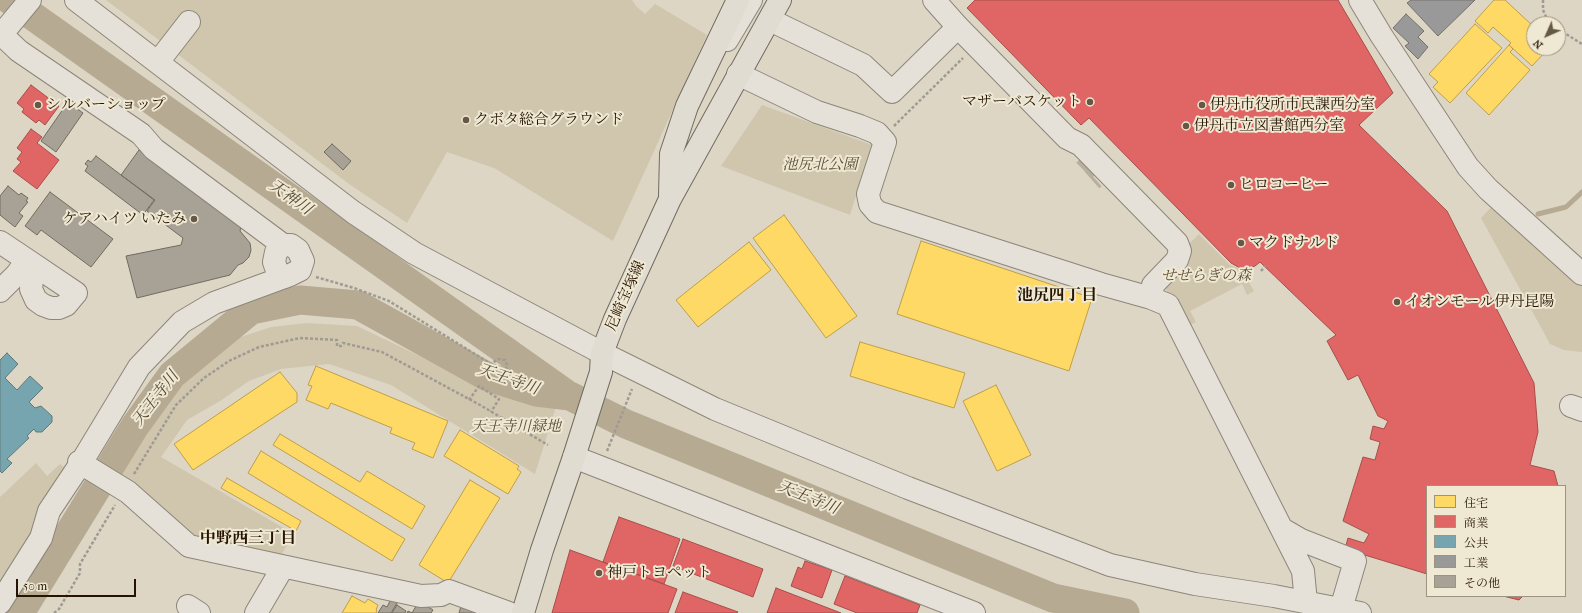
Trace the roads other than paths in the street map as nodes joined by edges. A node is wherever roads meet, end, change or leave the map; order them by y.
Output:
1 (30, 0) edge
2 (76, 0) edge
3 (738, 0) edge
4 (751, 0) edge
5 (780, 0) edge
6 (934, 0) edge
7 (1360, 0) edge
8 (770, 20) junction
9 (189, 22) dead end
10 (958, 27) junction
11 (2, 33) edge
12 (158, 62) junction
13 (738, 74) junction
14 (687, 106) junction
15 (670, 199) junction
16 (0, 242) edge
17 (1578, 263) edge
18 (0, 291) edge
19 (1151, 298) junction
20 (601, 362) junction
21 (576, 452) junction
22 (82, 463) junction
23 (1282, 529) junction
24 (282, 567) junction
25 (1306, 602) junction
26 (0, 603) edge
27 (441, 604) edge
28 (1273, 606) edge
29 (1350, 611) edge
30 (256, 613) edge
31 (509, 613) edge
32 (523, 613) edge
33 (974, 613) edge

1 - 11 street
2 - 12 street
3 - 14 main road
4 - 14 street
5 - 8 main road, 尼崎宝塚線
6 - 10 street
7 - 17 street
8 - 10 street
8 - 13 main road, 尼崎宝塚線
9 - 12 street
10 - 19 street
11 - 22 street
12 - 20 street
13 - 15 main road, 尼崎宝塚線
13 - 19 street
14 - 15 main road
15 - 20 main road, 尼崎宝塚線
16 - 18 street
19 - 23 street
20 - 21 main road, 尼崎宝塚線
20 - 28 street
21 - 32 main road, 尼崎宝塚線
21 - 33 street
22 - 24 street
22 - 26 street
23 - 25 street
23 - 29 street
24 - 27 street
24 - 30 street
25 - 28 street
25 - 29 street
27 - 31 street

